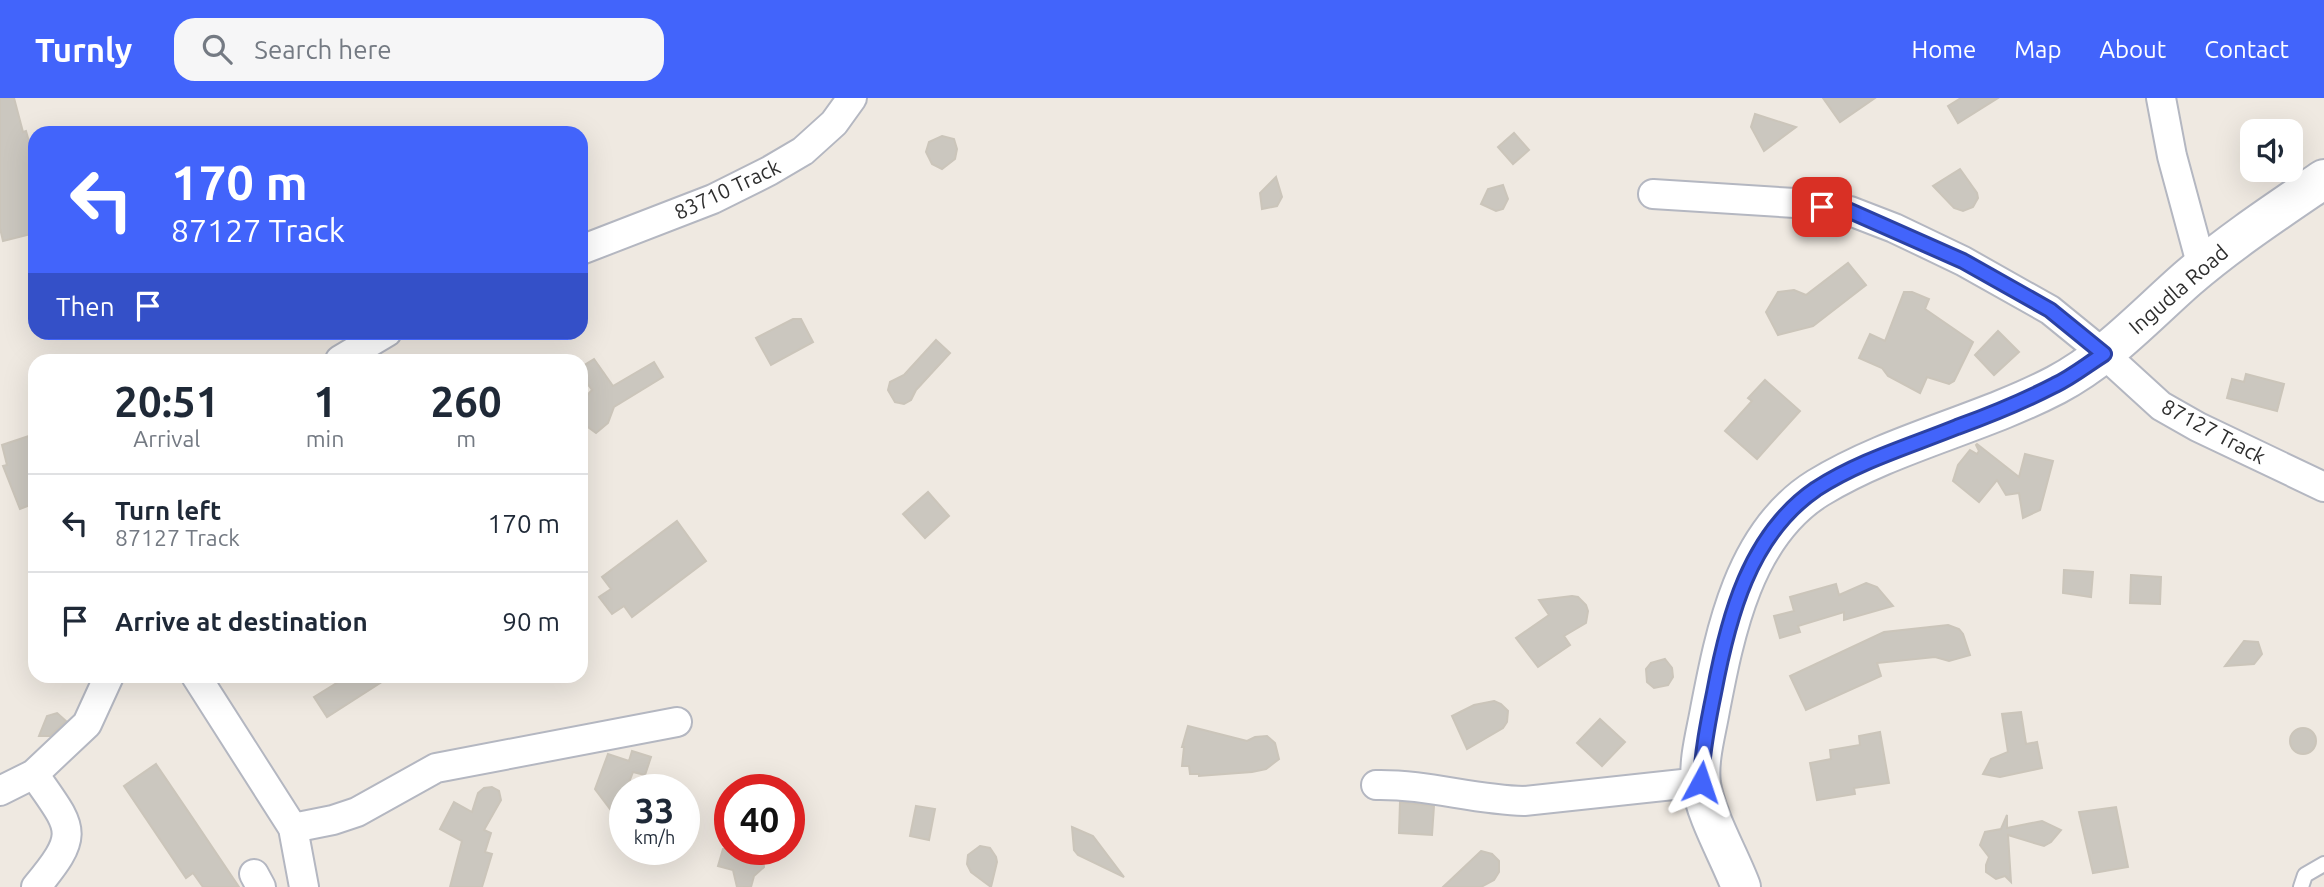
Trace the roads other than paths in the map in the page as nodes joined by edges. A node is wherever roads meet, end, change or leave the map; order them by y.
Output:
1 (852, 98) edge
2 (2161, 98) edge
3 (2324, 179) edge
4 (1653, 194) dead end
5 (588, 247) edge
6 (2202, 267) junction
7 (374, 340) edge
8 (350, 354) edge
9 (2104, 354) junction
10 (2324, 487) edge
11 (106, 683) edge
12 (200, 683) edge
13 (677, 722) dead end
14 (34, 774) junction
15 (1701, 782) junction
16 (1376, 785) dead end
17 (0, 792) edge
18 (293, 828) junction
19 (2324, 864) edge
20 (36, 887) edge
21 (304, 887) edge
22 (1741, 887) edge
23 (2301, 887) edge

1 - 5 street, 83710 Track
2 - 6 street
3 - 6 street, Ingudla Road
4 - 9 street, 87127 Track
6 - 9 street, Ingudla Road
7 - 8 street
9 - 10 street, 87127 Track
9 - 15 street, Ingudla Road
11 - 14 street
12 - 18 street
13 - 18 street
14 - 17 street
14 - 20 street
15 - 16 street
15 - 22 street, Ingudla Road
18 - 21 street
19 - 23 lane

